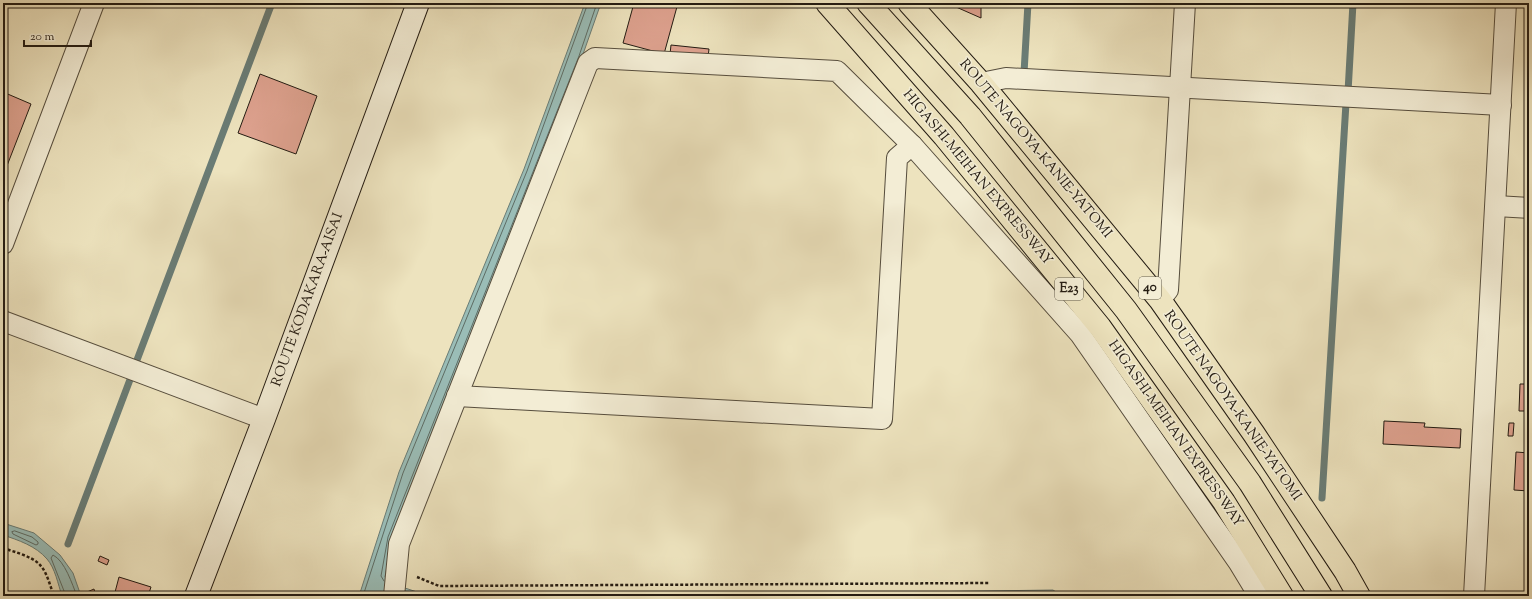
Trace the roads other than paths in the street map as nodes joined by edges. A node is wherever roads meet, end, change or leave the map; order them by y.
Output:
1 (94, 3) edge
2 (418, 3) edge
3 (827, 3) edge
4 (868, 3) edge
5 (909, 3) edge
6 (1185, 3) edge
7 (1506, 3) edge
8 (981, 83) junction
9 (1180, 87) junction
10 (1500, 105) junction
11 (912, 145) junction
12 (1496, 206) junction
13 (1529, 208) edge
14 (3, 244) edge
15 (1160, 300) junction
16 (3, 321) edge
17 (457, 396) junction
18 (264, 419) junction
19 (196, 596) edge
20 (394, 596) edge
21 (1259, 596) edge
22 (1282, 596) edge
23 (1321, 596) edge
24 (1359, 596) edge
25 (1474, 596) edge

1 - 14 street
2 - 18 main road, ROUTE KODAKARA-AISAI
3 - 22 main road, HIGASHI-MEIHAN EXPRESSWAY / E23
4 - 23 main road, E23
5 - 8 main road, ROUTE NAGOYA-KANIE-YATOMI / 40
6 - 9 street
7 - 10 street
8 - 9 street
8 - 15 main road, ROUTE NAGOYA-KANIE-YATOMI / 40
9 - 10 street
9 - 15 street
10 - 12 street
11 - 17 street
11 - 17 street
11 - 21 street
12 - 13 street
12 - 25 street
15 - 24 main road, ROUTE NAGOYA-KANIE-YATOMI / 40
16 - 18 street
17 - 20 street
18 - 19 main road, ROUTE KODAKARA-AISAI

